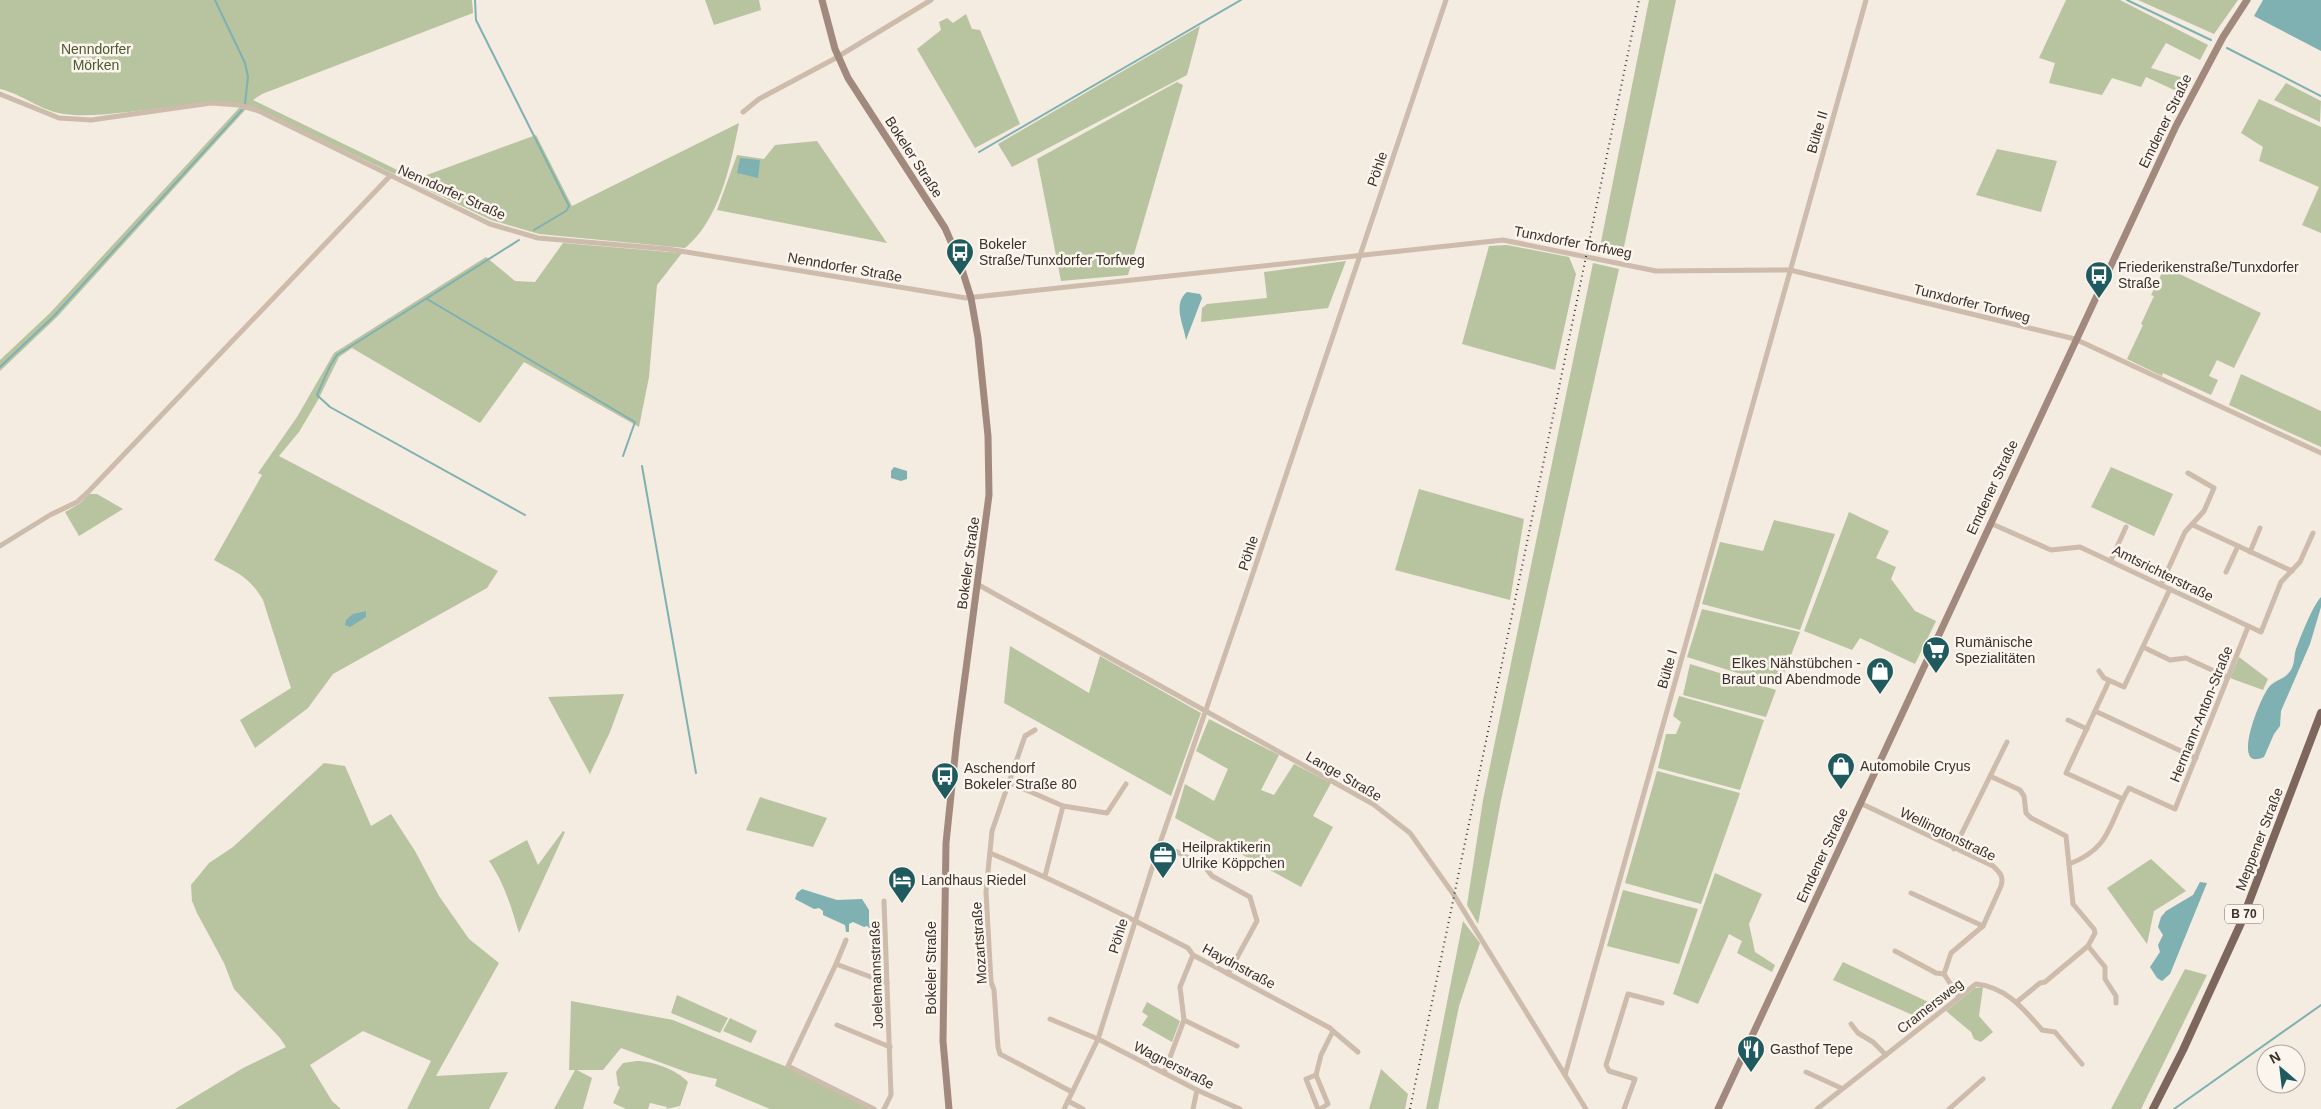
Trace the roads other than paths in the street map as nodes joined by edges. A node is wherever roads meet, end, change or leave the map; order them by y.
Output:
1 (822, 0) edge
2 (931, 0) edge
3 (1446, 0) edge
4 (1866, 0) edge
5 (2246, 0) edge
6 (837, 56) junction
7 (0, 94) edge
8 (743, 112) dead end
9 (390, 176) junction
10 (1360, 255) junction
11 (1790, 270) junction
12 (972, 298) junction
13 (2075, 339) junction
14 (2321, 453) edge
15 (2188, 473) dead end
16 (1989, 522) junction
17 (2193, 526) junction
18 (2126, 527) dead end
19 (2260, 528) dead end
20 (2313, 532) dead end
21 (0, 546) edge
22 (2238, 546) junction
23 (2250, 552) junction
24 (2111, 560) junction
25 (2292, 571) junction
26 (2226, 572) dead end
27 (977, 584) junction
28 (2160, 585) junction
29 (2170, 589) junction
30 (2248, 627) junction
31 (2143, 647) junction
32 (2099, 671) dead end
33 (2228, 677) junction
34 (2109, 681) junction
35 (1206, 710) junction
36 (2095, 711) junction
37 (2321, 713) edge
38 (2068, 720) dead end
39 (2087, 729) junction
40 (1035, 730) dead end
41 (2007, 742) dead end
42 (2196, 758) junction
43 (1990, 776) junction
44 (1008, 782) junction
45 (1126, 784) dead end
46 (2123, 799) junction
47 (1860, 803) junction
48 (1063, 806) junction
49 (1160, 843) junction
50 (1954, 849) junction
51 (990, 853) junction
52 (2069, 864) junction
53 (1046, 876) junction
54 (1911, 893) dead end
55 (884, 901) dead end
56 (1135, 920) junction
57 (1983, 926) junction
58 (846, 940) dead end
59 (2088, 946) junction
60 (1895, 951) dead end
61 (1193, 955) junction
62 (836, 964) junction
63 (1228, 974) junction
64 (1944, 974) junction
65 (887, 983) junction
66 (1959, 997) junction
67 (2018, 1002) junction
68 (2116, 1003) dead end
69 (1662, 1004) dead end
70 (1050, 1019) dead end
71 (1184, 1020) junction
72 (1851, 1024) dead end
73 (837, 1025) dead end
74 (1333, 1032) junction
75 (1098, 1039) junction
76 (1236, 1046) dead end
77 (890, 1047) junction
78 (1358, 1052) dead end
79 (1886, 1055) junction
80 (2082, 1064) dead end
81 (1806, 1072) dead end
82 (1164, 1073) junction
83 (1316, 1075) junction
84 (1565, 1075) junction
85 (1983, 1079) dead end
86 (1841, 1088) junction
87 (1197, 1090) junction
88 (1072, 1092) junction
89 (1068, 1101) junction
90 (874, 1109) edge
91 (884, 1109) edge
92 (949, 1109) edge
93 (1064, 1109) edge
94 (1084, 1109) edge
95 (1193, 1109) edge
96 (1240, 1109) edge
97 (1319, 1109) edge
98 (1586, 1109) edge
99 (1624, 1109) edge
100 (1718, 1109) edge
101 (1816, 1109) edge
102 (1949, 1109) edge
103 (2153, 1109) edge

1 - 6 street, Bokeler Straße
2 - 6 street
3 - 10 street, Pöhle
4 - 11 street, Bülte II
5 - 13 street, Emdener Straße
6 - 8 street
6 - 12 street, Bokeler Straße
7 - 9 street, Nenndorfer Straße
9 - 12 street, Nenndorfer Straße
9 - 21 street
10 - 11 street, Tunxdorfer Torfweg
10 - 12 street, Tunxdorfer Torfweg
10 - 35 street, Pöhle
11 - 13 street, Tunxdorfer Torfweg
11 - 84 street, Bülte I
12 - 27 street, Bokeler Straße
13 - 14 street
13 - 16 street, Emdener Straße
15 - 17 street
16 - 24 street, Amtsrichterstraße
16 - 47 street, Emdener Straße
17 - 22 street
17 - 28 street
18 - 24 street
19 - 23 street
20 - 25 street
22 - 23 street
22 - 26 street
23 - 25 street
24 - 28 street, Amtsrichterstraße
25 - 30 street
27 - 35 street, Lange Straße
27 - 92 street, Bokeler Straße
28 - 29 street, Amtsrichterstraße
29 - 30 street, Amtsrichterstraße
29 - 31 street
30 - 33 street, Hermann-Anton-Straße
31 - 33 street
31 - 34 street
32 - 34 street
33 - 42 street, Hermann-Anton-Straße
34 - 36 street
35 - 49 street, Pöhle
35 - 84 street, Lange Straße
36 - 39 street
36 - 42 street
37 - 103 main road, Meppener Straße / B 70
38 - 39 street
39 - 46 street
40 - 44 street, Mozartstraße
41 - 43 street
42 - 46 street, Hermann-Anton-Straße
43 - 50 street
43 - 52 street
44 - 48 street
44 - 51 street, Mozartstraße
45 - 48 street
46 - 52 street
47 - 50 street, Wellingtonstraße
47 - 100 street, Emdener Straße
48 - 53 street
49 - 56 street, Pöhle
49 - 63 street
50 - 57 street, Wellingtonstraße
51 - 53 street, Haydnstraße
51 - 88 street, Mozartstraße
52 - 59 street
53 - 56 street, Haydnstraße
54 - 57 street
55 - 65 street, Joelemannstraße
56 - 61 street, Haydnstraße
56 - 75 street, Pöhle
57 - 64 street, Wellingtonstraße
58 - 62 street
59 - 67 street
59 - 68 street
60 - 64 street
61 - 63 street, Haydnstraße
61 - 71 street
62 - 65 street
62 - 90 street
63 - 74 street, Haydnstraße
64 - 66 street
65 - 77 street, Joelemannstraße
66 - 67 street, Cramersweg
66 - 79 street, Cramersweg
67 - 80 street, Cramersweg
69 - 99 street
70 - 75 street, Wagnerstraße
71 - 76 street
71 - 82 street
72 - 79 street
73 - 77 street, Joelemannstraße
74 - 78 street, Haydnstraße
74 - 83 street
75 - 82 street, Wagnerstraße
75 - 88 street, Pöhle
77 - 91 street, Joelemannstraße
79 - 86 street, Cramersweg
81 - 86 street
82 - 87 street, Wagnerstraße
83 - 97 street
83 - 97 street
84 - 98 street, Lange Straße
85 - 102 street
86 - 101 street, Cramersweg
87 - 95 street
87 - 96 street, Wagnerstraße
88 - 89 street, Pöhle
89 - 93 street, Pöhle
89 - 94 street

